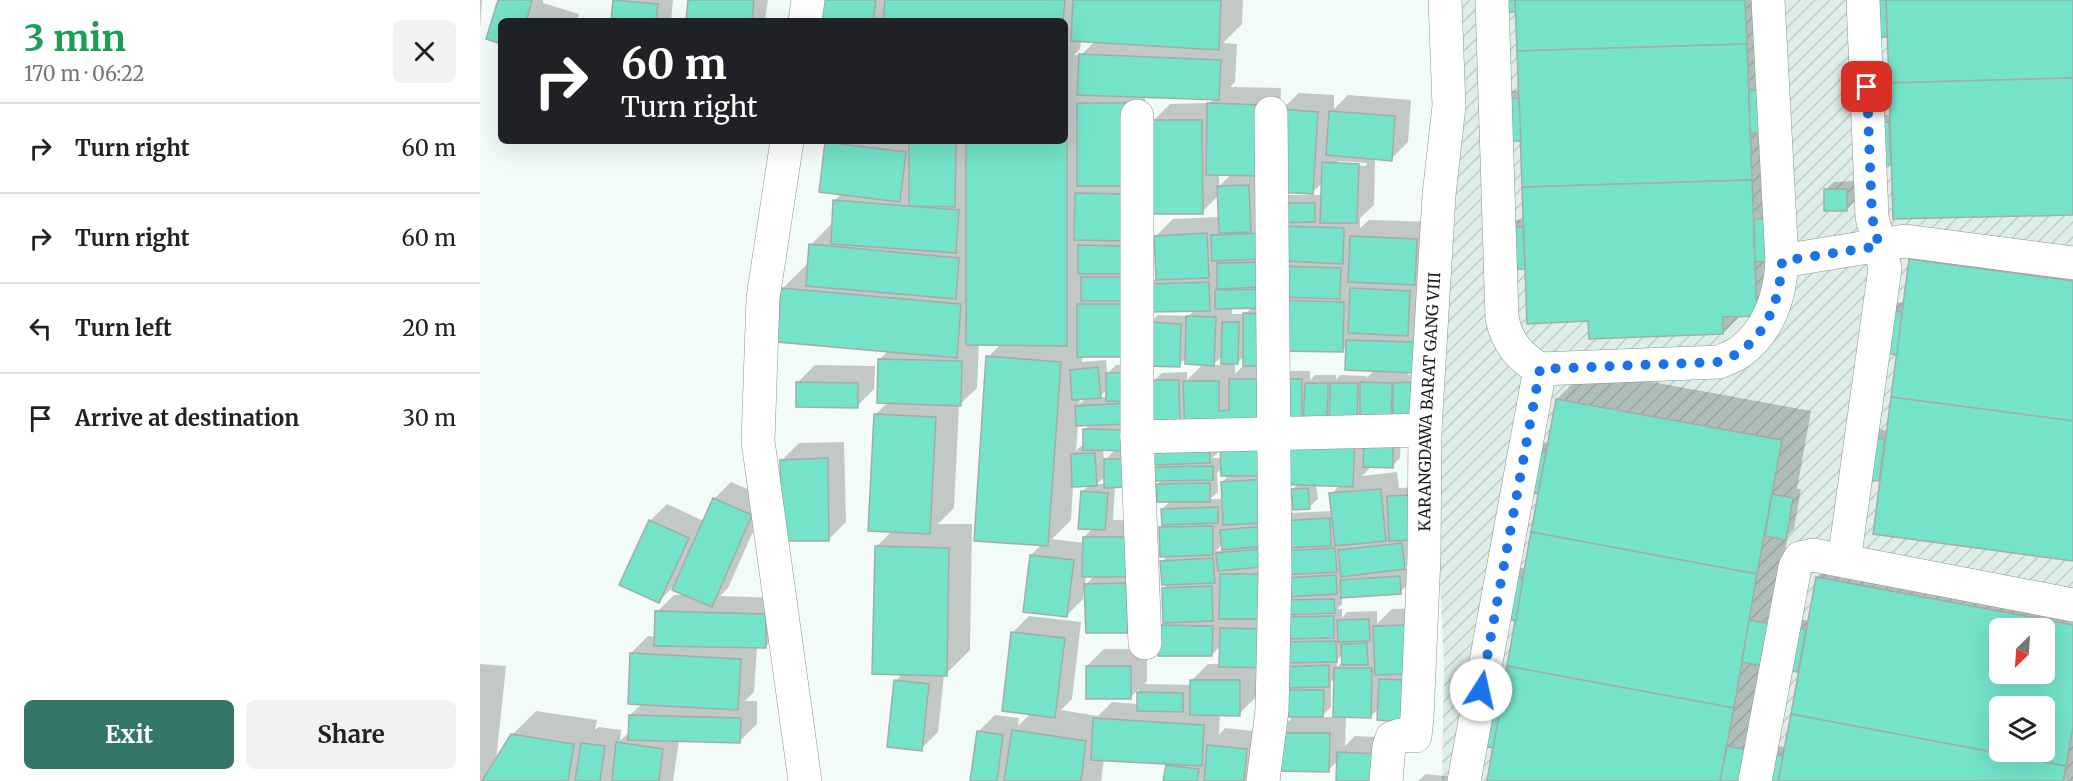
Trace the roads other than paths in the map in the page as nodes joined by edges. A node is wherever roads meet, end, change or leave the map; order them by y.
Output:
1 (808, 0) edge
2 (1445, 0) edge
3 (1492, 0) edge
4 (1768, 0) edge
5 (1863, 0) edge
6 (805, 18) edge
7 (1271, 113) dead end
8 (1137, 116) dead end
9 (787, 144) edge
10 (1879, 246) junction
11 (1782, 261) junction
12 (2073, 263) edge
13 (1540, 369) junction
14 (1425, 430) junction
15 (1272, 433) junction
16 (1137, 437) junction
17 (1844, 561) junction
18 (2073, 605) edge
19 (1145, 643) dead end
20 (805, 781) edge
21 (1263, 781) edge
22 (1386, 781) edge
23 (1464, 781) edge
24 (1755, 781) edge

1 - 6 street
2 - 14 street, KARANGDAWA BARAT GANG VIII
3 - 13 street
4 - 11 street
5 - 10 street
7 - 15 street
8 - 16 street
9 - 20 street
10 - 11 street
10 - 12 street
10 - 17 street
11 - 13 street
13 - 23 street
14 - 15 street
14 - 22 street, KARANGDAWA BARAT GANG VIII
15 - 16 street
15 - 21 street
16 - 19 street
17 - 18 street
17 - 24 street

